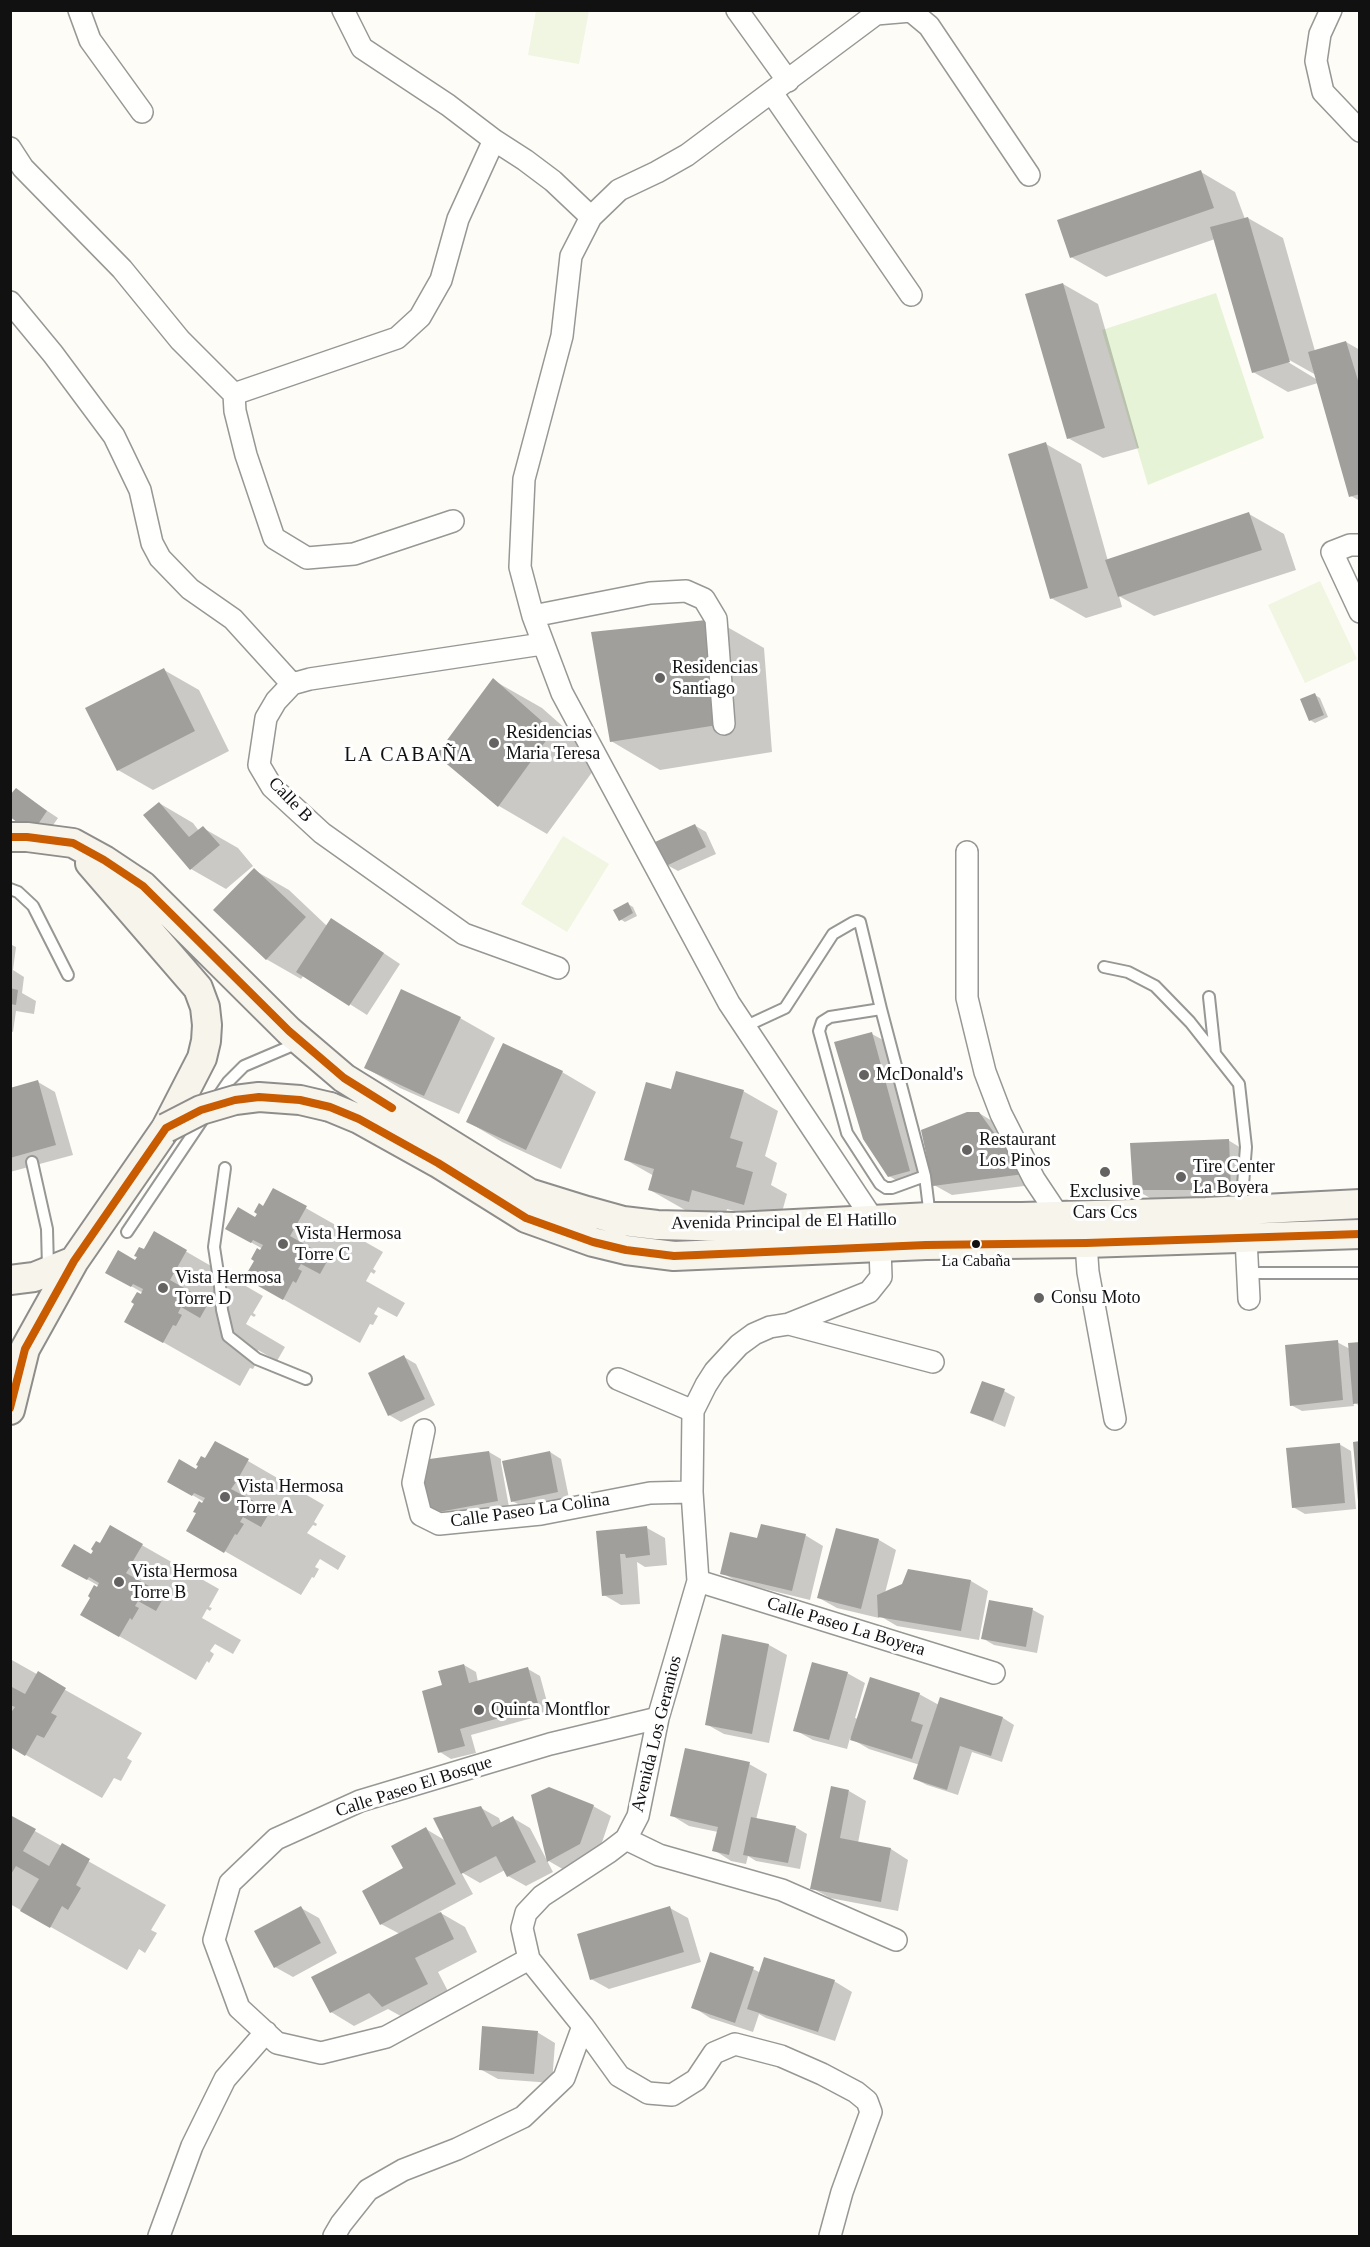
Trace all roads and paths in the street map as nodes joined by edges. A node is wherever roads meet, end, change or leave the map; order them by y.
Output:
1 (79, 10) edge
2 (343, 10) edge
3 (737, 10) edge
4 (1331, 10) edge
5 (781, 87) junction
6 (142, 112) dead end
7 (1359, 131) edge
8 (494, 140) junction
9 (10, 148) edge
10 (1029, 175) dead end
11 (591, 217) junction
12 (911, 295) dead end
13 (10, 302) edge
14 (234, 394) junction
15 (453, 522) dead end
16 (1359, 545) edge
17 (1359, 612) edge
18 (533, 616) junction
19 (542, 644) junction
20 (292, 684) junction
21 (724, 724) dead end
22 (10, 837) edge
23 (73, 843) junction
24 (967, 852) dead end
25 (10, 889) edge
26 (1104, 967) dead end
27 (558, 968) dead end
28 (68, 975) dead end
29 (1209, 997) dead end
30 (881, 1009) junction
31 (744, 1027) junction
32 (301, 1042) junction
33 (1215, 1053) junction
34 (166, 1128) junction
35 (32, 1162) dead end
36 (225, 1168) dead end
37 (925, 1176) junction
38 (1359, 1204) edge
39 (1241, 1210) junction
40 (1058, 1215) junction
41 (930, 1217) junction
42 (127, 1232) dead end
43 (878, 1234) junction
44 (1359, 1234) edge
45 (1246, 1238) junction
46 (1086, 1243) junction
47 (62, 1266) junction
48 (1247, 1273) junction
49 (1359, 1273) edge
50 (10, 1280) edge
51 (1249, 1299) dead end
52 (789, 1324) junction
53 (933, 1362) dead end
54 (306, 1379) dead end
55 (618, 1379) dead end
56 (10, 1410) edge
57 (693, 1411) junction
58 (1115, 1419) dead end
59 (424, 1430) dead end
60 (692, 1492) junction
61 (698, 1581) junction
62 (994, 1673) dead end
63 (657, 1718) junction
64 (626, 1839) junction
65 (896, 1940) dead end
66 (529, 1959) junction
67 (583, 2025) junction
68 (266, 2032) junction
69 (159, 2236) edge
70 (334, 2236) edge
71 (830, 2236) edge

1 - 6 street
2 - 8 street
3 - 5 street
4 - 7 street
5 - 10 street
5 - 11 street
5 - 12 street
8 - 11 street
8 - 14 street
9 - 14 street
11 - 18 street
13 - 20 street
14 - 15 street
16 - 17 street
18 - 19 street
18 - 21 street
19 - 20 street
19 - 31 street
20 - 27 street, Calle B
22 - 23 main road, Avenida Principal de El Hatillo
23 - 32 main road, Avenida Principal de El Hatillo
23 - 34 main road
24 - 40 street
25 - 28 lane
26 - 33 lane
29 - 33 lane
30 - 31 lane
30 - 37 lane
30 - 37 lane
31 - 43 street
32 - 42 lane
32 - 43 main road, Avenida Principal de El Hatillo
33 - 39 lane
34 - 43 main road, Avenida Principal de El Hatillo, bridge
34 - 47 main road, Avenida Principal de El Hatillo
35 - 47 lane
36 - 54 lane
37 - 41 lane
38 - 39 main road, Avenida Principal de El Hatillo
39 - 40 main road, Avenida Principal de El Hatillo
40 - 41 main road, Avenida Principal de El Hatillo
41 - 43 main road, Avenida Principal de El Hatillo
43 - 46 main road, Avenida Principal de El Hatillo
43 - 52 street, Avenida Los Geranios
44 - 45 main road, Avenida Principal de El Hatillo
45 - 46 main road, Avenida Principal de El Hatillo
45 - 48 street
46 - 58 street
47 - 50 main road
47 - 56 main road, Avenida Principal de El Hatillo
48 - 49 lane
48 - 51 street
52 - 53 street
52 - 57 street, Avenida Los Geranios
55 - 57 street
57 - 60 street, Avenida Los Geranios
59 - 60 street, Calle Paseo La Colina
60 - 61 street, Avenida Los Geranios
61 - 62 street, Calle Paseo La Boyera
61 - 63 street, Avenida Los Geranios
63 - 64 street, Avenida Los Geranios
63 - 68 street, Calle Paseo El Bosque
64 - 65 street
64 - 66 street, Avenida Los Geranios
66 - 67 street, Avenida Los Geranios
66 - 68 street, Calle Paseo El Bosque
67 - 70 street
67 - 71 street, Avenida Los Geranios
68 - 69 street

